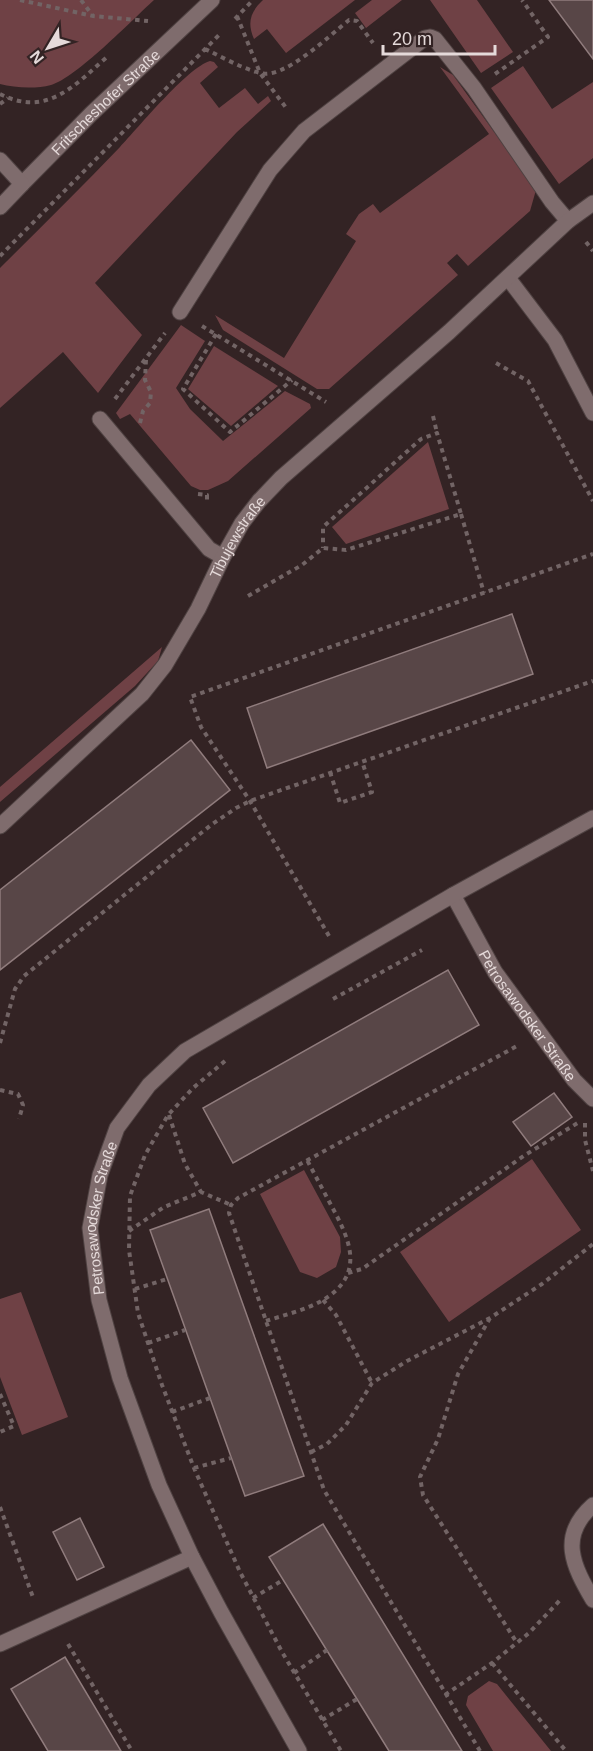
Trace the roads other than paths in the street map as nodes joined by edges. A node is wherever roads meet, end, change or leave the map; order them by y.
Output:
1 (212, 0) edge
2 (0, 160) edge
3 (22, 184) junction
4 (593, 202) edge
5 (0, 207) edge
6 (568, 221) junction
7 (508, 278) junction
8 (180, 312) road end
9 (593, 413) edge
10 (100, 419) road end
11 (223, 557) junction
12 (593, 818) edge
13 (0, 826) edge
14 (453, 895) junction
15 (593, 1099) edge
16 (593, 1505) edge
17 (192, 1557) junction
18 (593, 1600) edge
19 (0, 1644) edge
20 (300, 1751) edge

1 - 3 street, Fritscheshofer Straße
2 - 3 street
3 - 5 street, Fritscheshofer Straße
4 - 6 street, Tibujewstraße
6 - 7 street, Tibujewstraße
6 - 8 street
7 - 9 street
7 - 11 street, Tibujewstraße
10 - 11 street
11 - 13 street, Tibujewstraße
12 - 14 street, Petrosawodsker Straße
14 - 15 street, Petrosawodsker Straße
14 - 17 street, Petrosawodsker Straße
16 - 18 street
17 - 19 street
17 - 20 street, Petrosawodsker Straße

